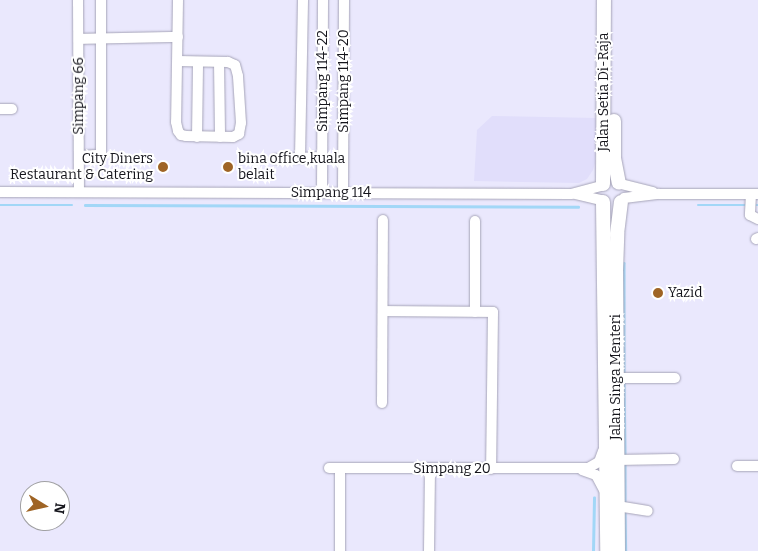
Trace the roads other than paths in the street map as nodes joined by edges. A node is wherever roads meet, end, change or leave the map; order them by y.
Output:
1 (78, 0) edge
2 (101, 0) edge
3 (178, 0) edge
4 (303, 0) edge
5 (323, 0) edge
6 (344, 0) edge
7 (604, 0) edge
8 (613, 0) edge
9 (178, 37) junction
10 (78, 38) junction
11 (101, 38) junction
12 (178, 61) junction
13 (198, 62) junction
14 (219, 62) junction
15 (0, 109) edge
16 (12, 109) dead end
17 (197, 136) junction
18 (220, 137) junction
19 (79, 156) junction
20 (300, 157) junction
21 (322, 157) junction
22 (276, 159) dead end
23 (602, 185) junction
24 (0, 192) edge
25 (79, 192) junction
26 (621, 192) junction
27 (322, 193) junction
28 (343, 193) junction
29 (571, 194) junction
30 (754, 194) edge
31 (602, 201) junction
32 (758, 219) edge
33 (383, 220) dead end
34 (475, 221) dead end
35 (383, 311) junction
36 (475, 312) junction
37 (616, 378) junction
38 (676, 378) dead end
39 (382, 403) dead end
40 (606, 428) junction
41 (674, 459) dead end
42 (616, 460) junction
43 (736, 466) dead end
44 (758, 466) edge
45 (329, 468) dead end
46 (340, 468) junction
47 (430, 468) junction
48 (491, 469) junction
49 (576, 469) junction
50 (612, 504) junction
51 (648, 511) dead end
52 (340, 551) edge
53 (429, 551) edge
54 (607, 551) edge
55 (618, 551) edge

1 - 10 street, Simpang 66
2 - 11 street
3 - 9 street
4 - 20 street
5 - 21 street, Simpang 114-22
6 - 28 street, Simpang 114-20
7 - 23 main road, Jalan Setia Di-Raja
8 - 26 main road, Jalan Setia Di-Raja
9 - 11 street
9 - 12 street
10 - 11 street
10 - 19 street, Simpang 66
11 - 19 street
12 - 13 street
12 - 17 street
13 - 14 street
13 - 17 street
14 - 18 street
14 - 18 street
15 - 16 street
17 - 18 street
19 - 25 street, Simpang 66
20 - 21 street
20 - 22 street
21 - 27 street, Simpang 114-22
23 - 26 main road
23 - 29 street, Simpang 114
23 - 31 main road
24 - 25 street, Simpang 114
25 - 27 street, Simpang 114
26 - 30 street
26 - 31 main road
26 - 37 main road, Jalan Singa Menteri
27 - 28 street, Simpang 114
28 - 29 street, Simpang 114
29 - 31 street, Simpang 114
30 - 32 street
31 - 40 main road, Jalan Singa Menteri
33 - 35 street
34 - 36 street
35 - 36 street
35 - 39 street
36 - 48 street
37 - 38 street
37 - 42 main road, Jalan Singa Menteri
40 - 49 street
40 - 50 main road, Jalan Singa Menteri
41 - 42 street
42 - 50 main road, Jalan Singa Menteri
43 - 44 street
45 - 46 street, Simpang 20
46 - 47 street, Simpang 20
46 - 52 street
47 - 48 street, Simpang 20
47 - 53 street
48 - 49 street, Simpang 20
49 - 50 street
50 - 51 street
50 - 54 main road, Jalan Singa Menteri
50 - 55 main road, Jalan Singa Menteri

